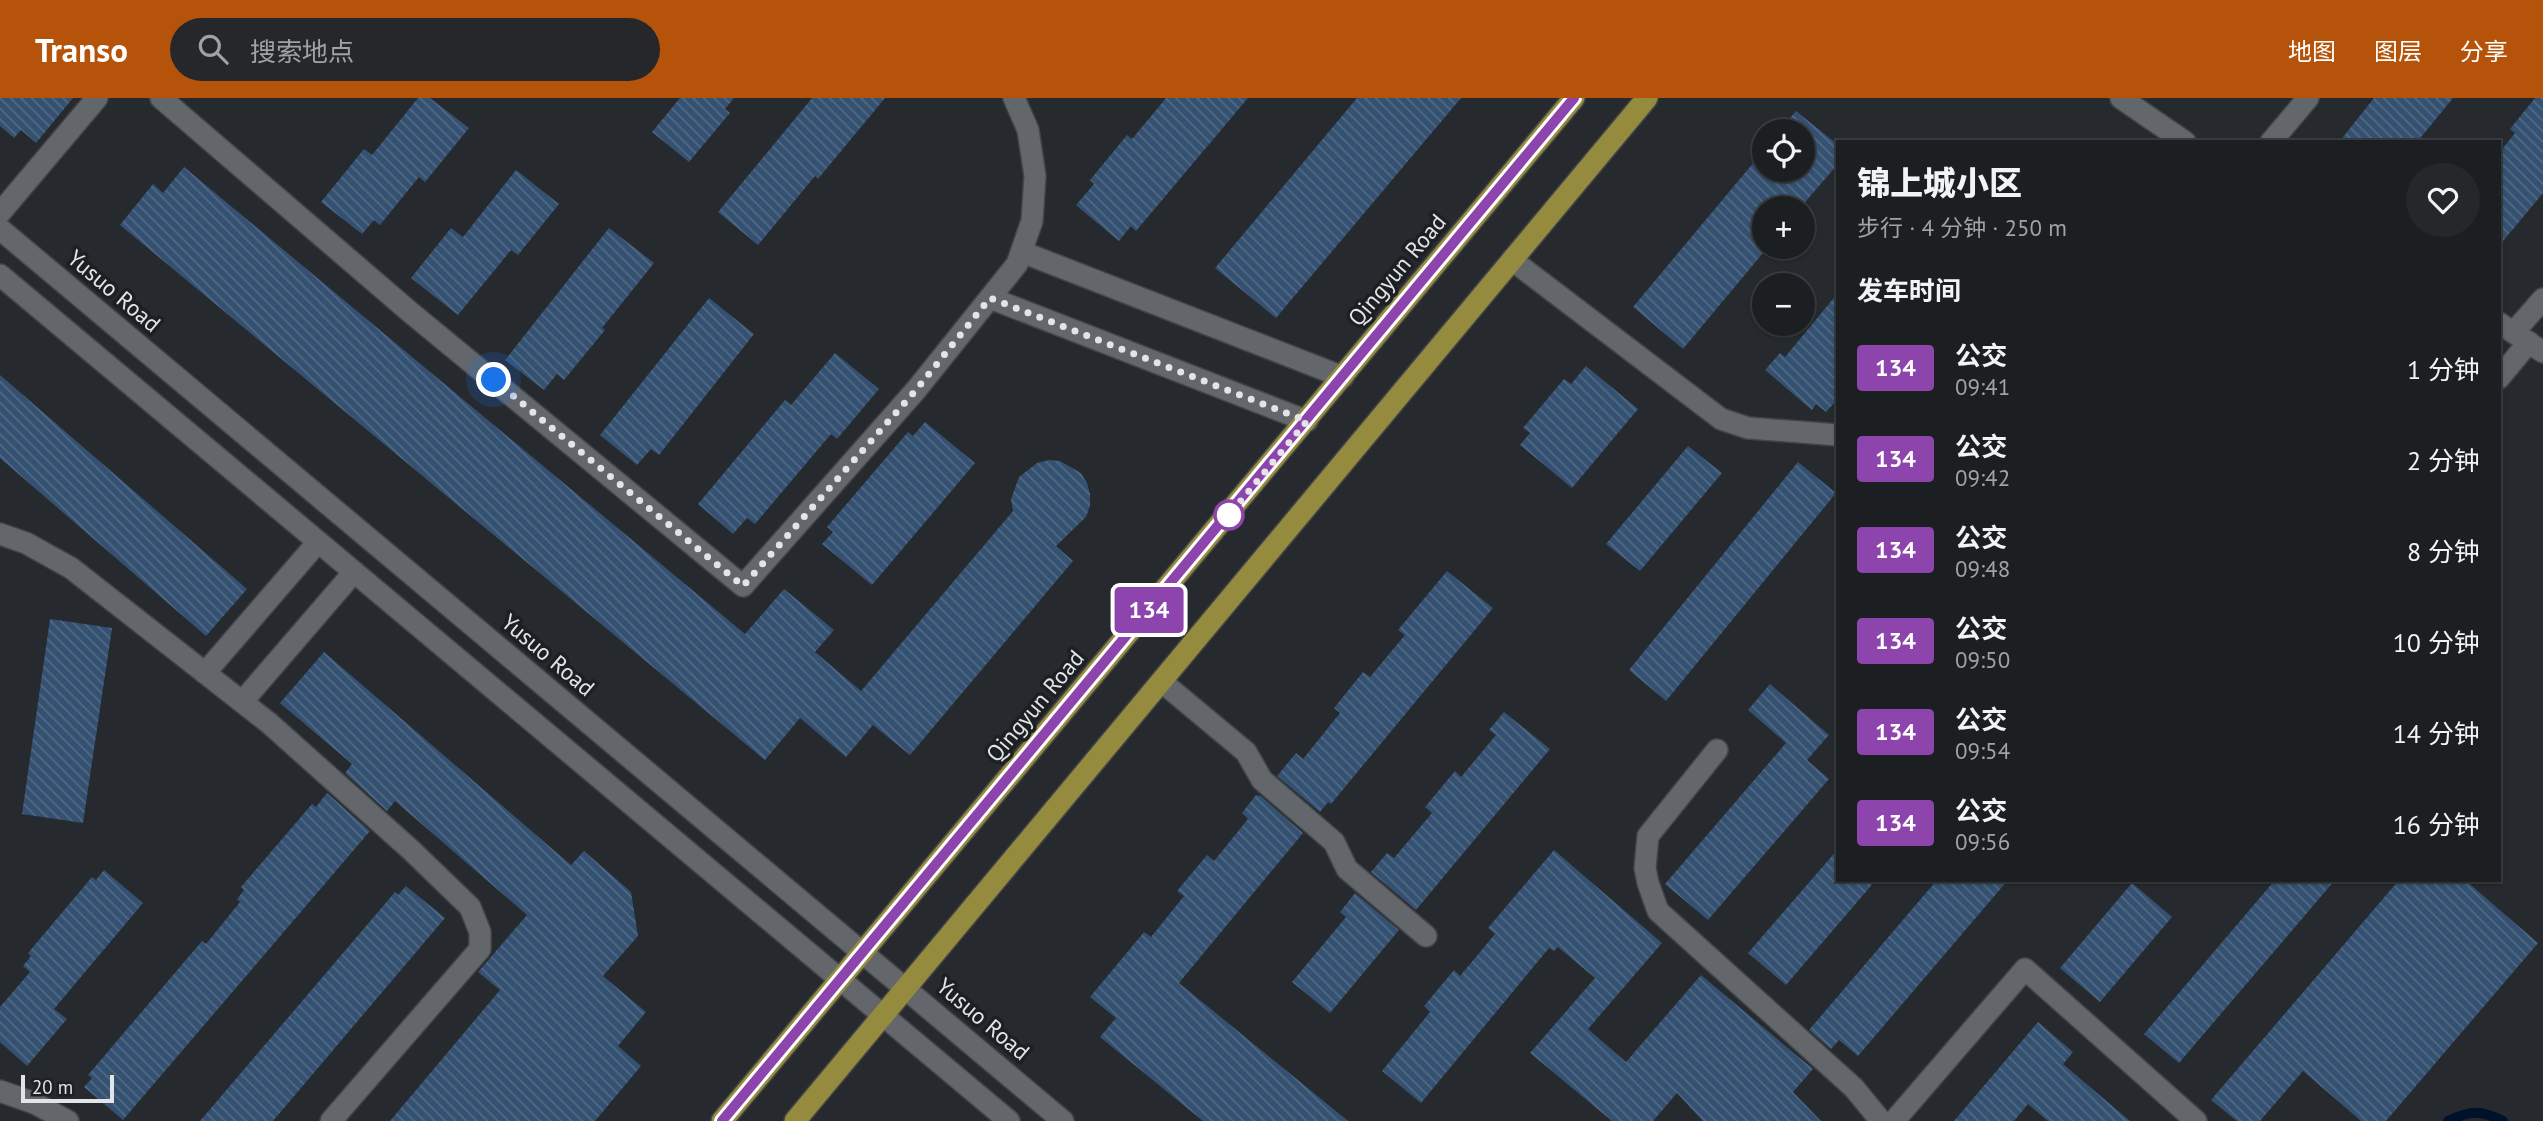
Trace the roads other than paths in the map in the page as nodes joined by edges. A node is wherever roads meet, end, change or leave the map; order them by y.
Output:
1 (97, 98) edge
2 (161, 98) edge
3 (1014, 98) edge
4 (1574, 98) edge
5 (1647, 98) edge
6 (2121, 98) edge
7 (2308, 98) edge
8 (2182, 140) edge
9 (2273, 140) edge
10 (0, 213) edge
11 (0, 229) edge
12 (1022, 252) junction
13 (1512, 260) junction
14 (0, 275) edge
15 (990, 298) junction
16 (2543, 299) edge
17 (2521, 337) edge
18 (2501, 374) edge
19 (1343, 377) junction
20 (1307, 421) junction
21 (1836, 435) edge
22 (0, 534) edge
23 (318, 542) junction
24 (354, 572) junction
25 (205, 673) junction
26 (1162, 682) junction
27 (242, 702) junction
28 (1717, 750) dead end
29 (1426, 936) dead end
30 (863, 953) junction
31 (840, 980) junction
32 (905, 989) junction
33 (883, 1016) junction
34 (0, 1091) edge
35 (68, 1121) edge
36 (331, 1121) edge
37 (722, 1121) edge
38 (795, 1121) edge
39 (1009, 1121) edge
40 (1063, 1121) edge
41 (1881, 1121) edge
42 (1894, 1121) edge
43 (2196, 1121) edge

1 - 10 street
2 - 15 street
3 - 12 street
4 - 19 main road, Qingyun Road
5 - 13 main road
6 - 8 street
7 - 9 street
11 - 30 street, Yusuo Road
12 - 15 street
12 - 19 street
13 - 21 street
13 - 26 main road
14 - 23 street
15 - 20 street
16 - 17 street
17 - 18 street
19 - 20 main road, Qingyun Road
20 - 30 main road, Qingyun Road
22 - 25 street
23 - 24 street
23 - 25 street
24 - 27 street
24 - 31 street
25 - 27 street
26 - 29 street
26 - 32 main road
27 - 36 street
28 - 41 street
30 - 31 main road, Qingyun Road
30 - 32 street, Yusuo Road
31 - 33 street
31 - 37 main road, Qingyun Road
32 - 33 main road
32 - 40 street, Yusuo Road
33 - 38 main road
33 - 39 street
34 - 35 street
42 - 43 street

